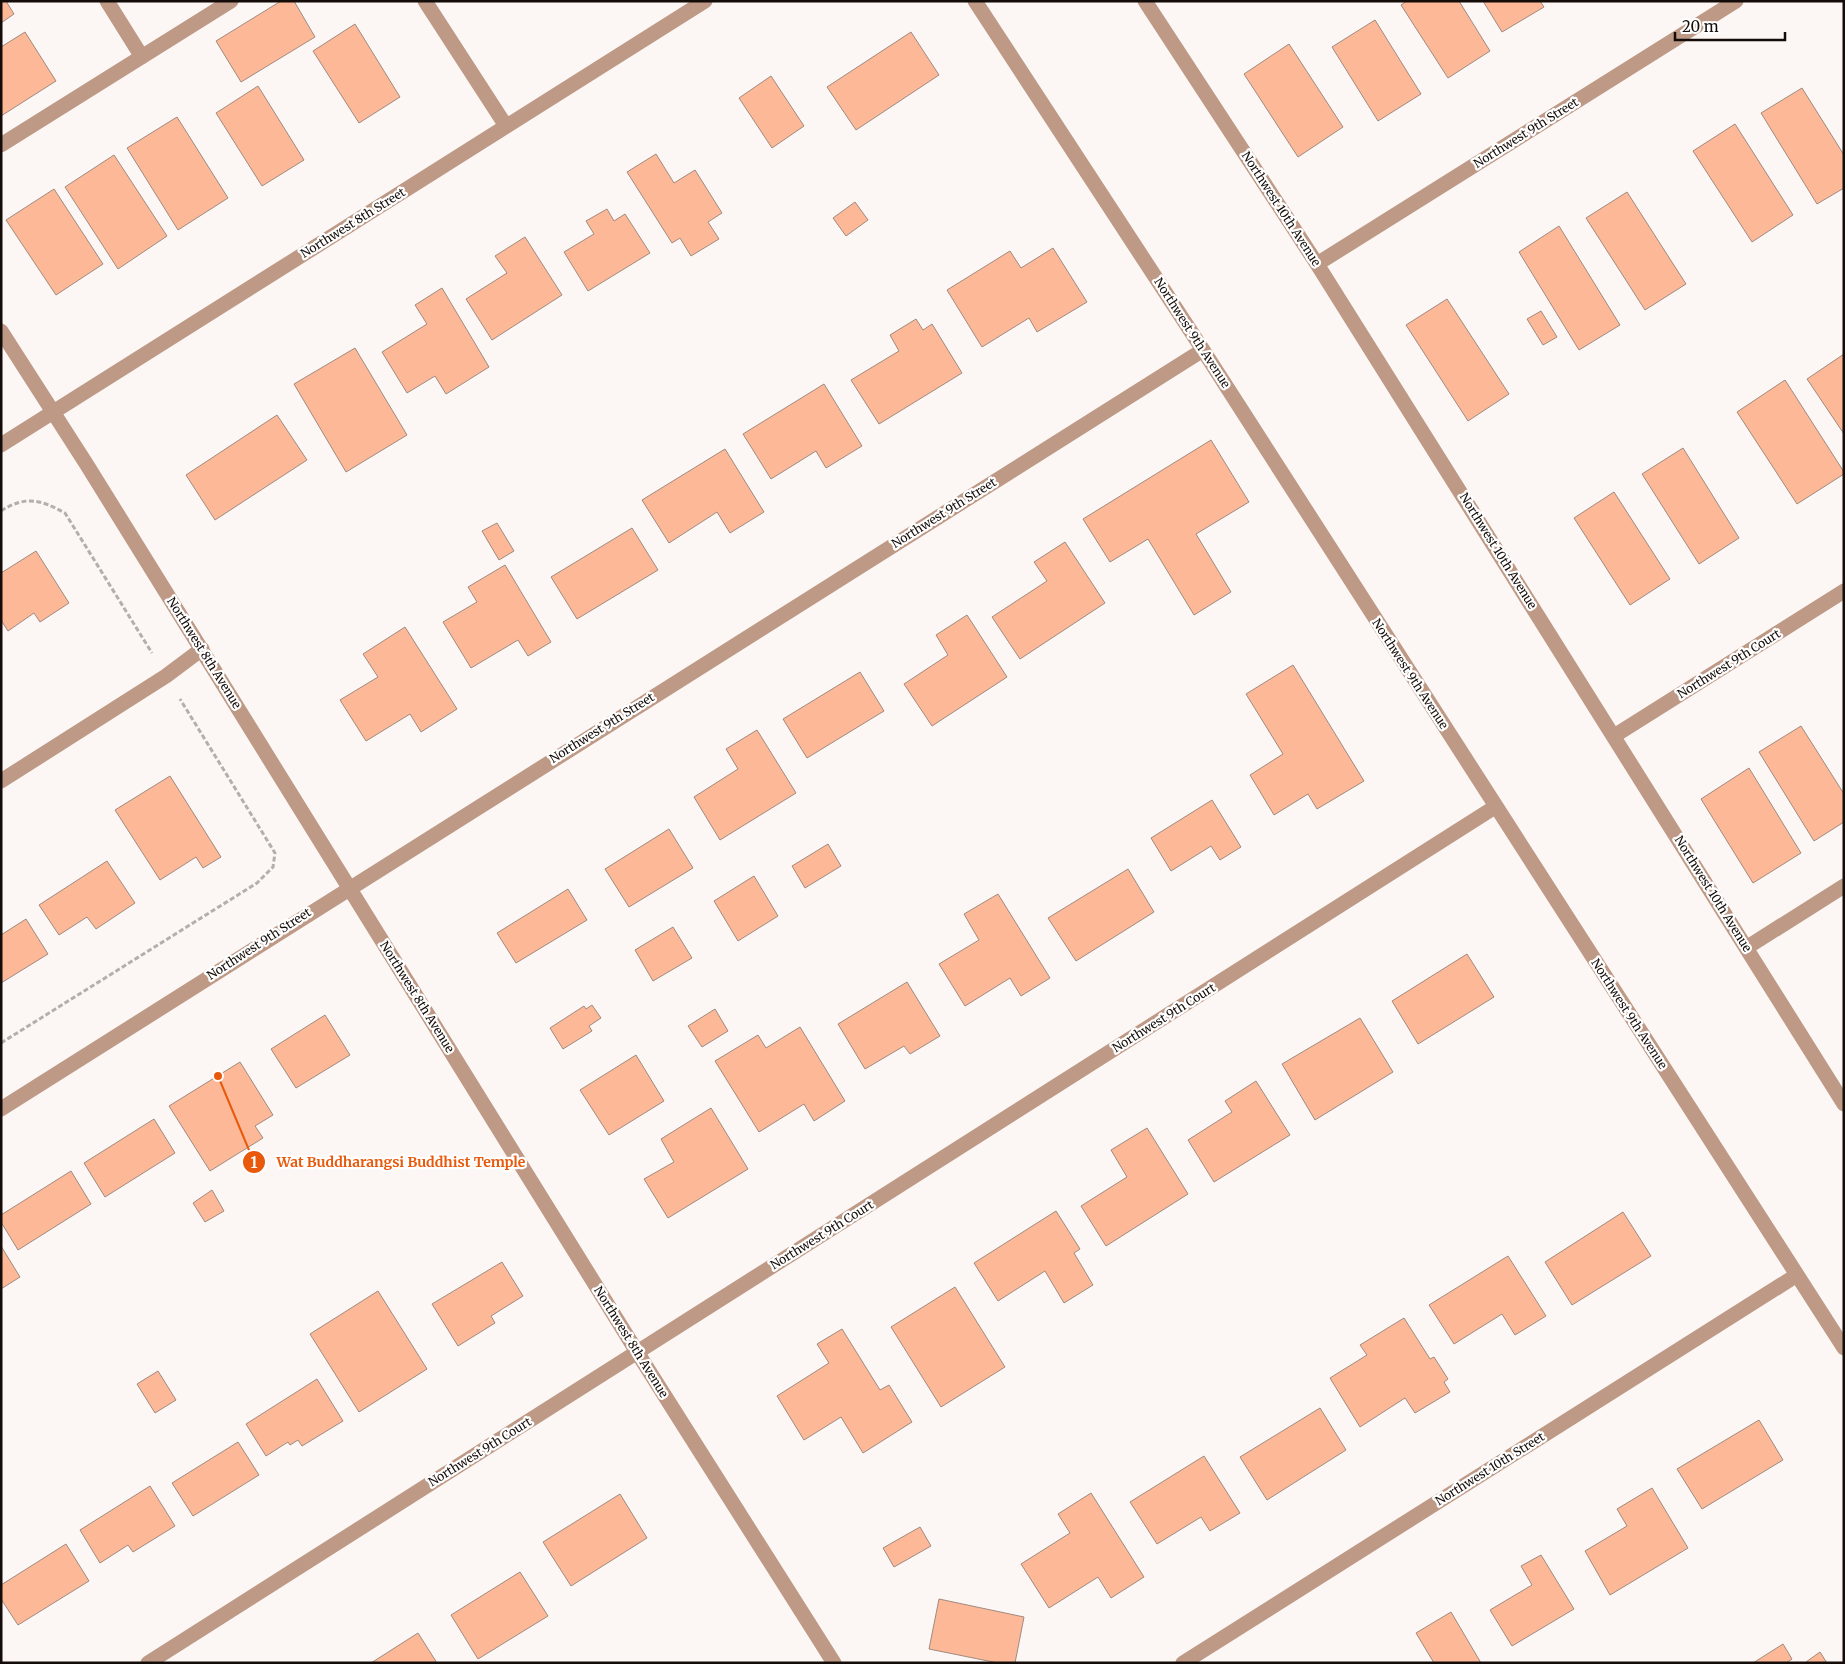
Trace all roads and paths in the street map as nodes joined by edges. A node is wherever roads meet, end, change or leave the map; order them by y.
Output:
1 (107, 1) edge
2 (231, 1) edge
3 (425, 1) edge
4 (705, 1) edge
5 (974, 1) edge
6 (1145, 1) edge
7 (1736, 1) edge
8 (142, 57) junction
9 (506, 126) junction
10 (1, 145) edge
11 (1316, 264) junction
12 (1, 331) edge
13 (1203, 350) junction
14 (54, 411) junction
15 (1, 445) edge
16 (1, 511) edge
17 (1844, 591) edge
18 (202, 649) junction
19 (166, 676) junction
20 (1614, 736) junction
21 (1, 781) edge
22 (1495, 807) junction
23 (1844, 886) edge
24 (349, 888) junction
25 (1746, 948) junction
26 (1, 1043) edge
27 (1844, 1104) edge
28 (1, 1108) edge
29 (1797, 1275) junction
30 (1844, 1348) edge
31 (637, 1352) junction
32 (148, 1663) edge
33 (834, 1663) edge
34 (1183, 1663) edge

1 - 8 street
2 - 8 street
3 - 9 street
4 - 9 street, Northwest 8th Street
5 - 13 street, Northwest 9th Avenue
6 - 11 street, Northwest 10th Avenue
7 - 11 street, Northwest 9th Street
8 - 10 street
9 - 14 street, Northwest 8th Street
11 - 20 street, Northwest 10th Avenue
12 - 14 street, Northwest 8th Avenue
13 - 22 street, Northwest 9th Avenue
13 - 24 street, Northwest 9th Street
14 - 15 street, Northwest 8th Street
14 - 18 street, Northwest 8th Avenue
16 - 19 path
17 - 20 street, Northwest 9th Court
18 - 19 street
18 - 24 street, Northwest 8th Avenue
19 - 21 street
19 - 26 path
20 - 25 street, Northwest 10th Avenue
22 - 29 street, Northwest 9th Avenue
22 - 31 street, Northwest 9th Court
23 - 25 street
24 - 28 street, Northwest 9th Street
24 - 31 street, Northwest 8th Avenue
25 - 27 street, Northwest 10th Avenue
29 - 30 street, Northwest 9th Avenue
29 - 34 street, Northwest 10th Street
31 - 32 street, Northwest 9th Court
31 - 33 street, Northwest 8th Avenue

